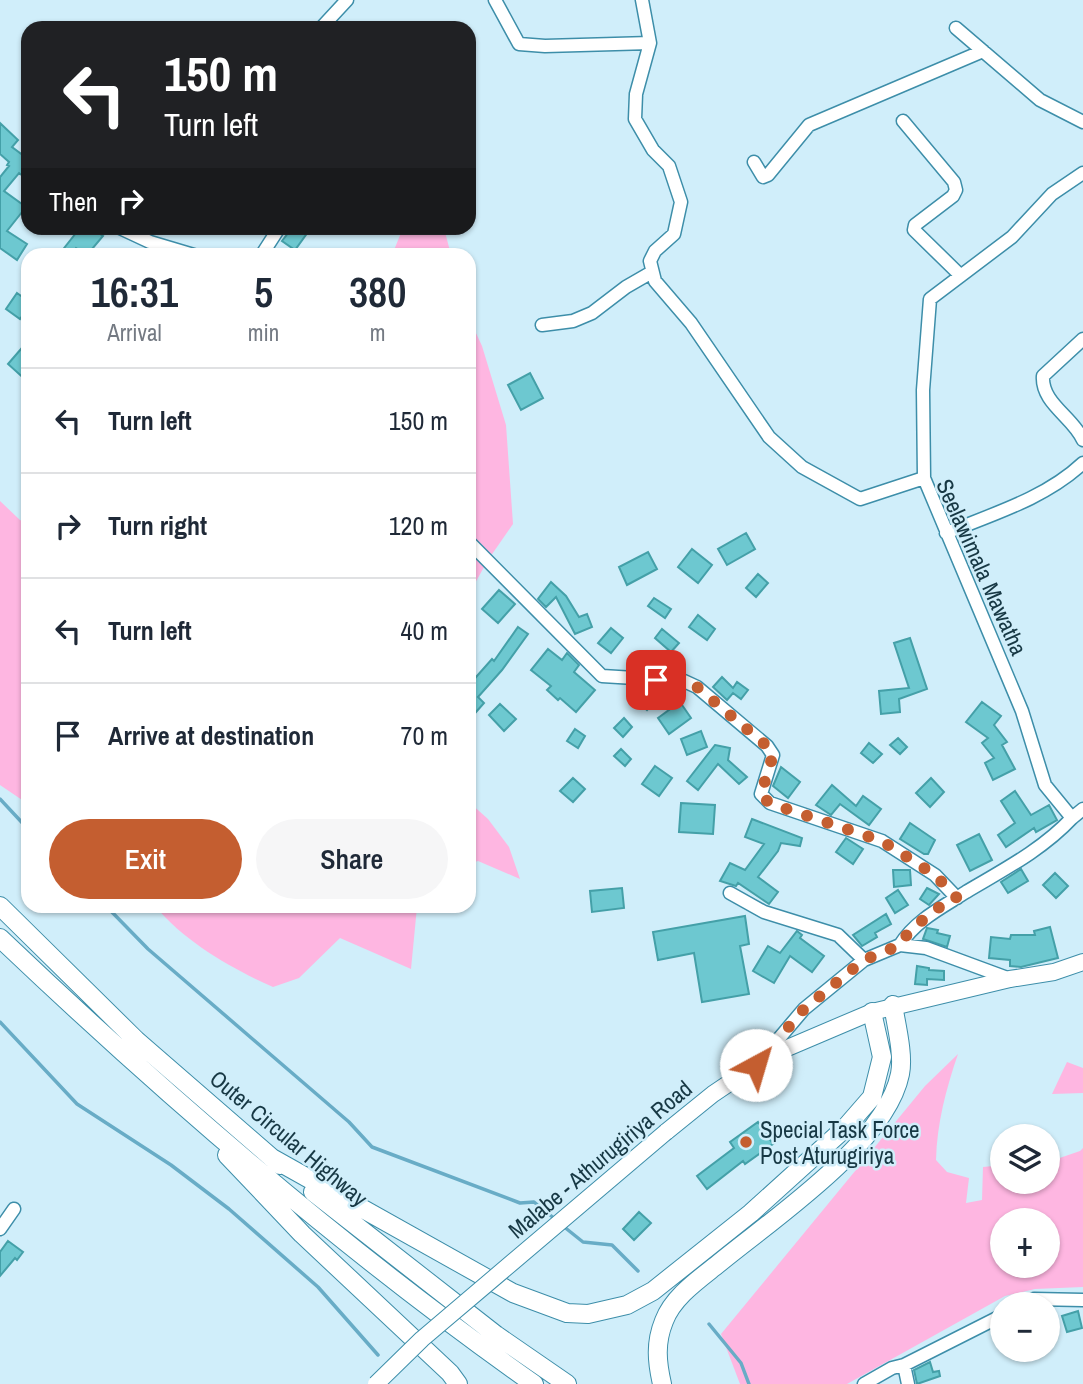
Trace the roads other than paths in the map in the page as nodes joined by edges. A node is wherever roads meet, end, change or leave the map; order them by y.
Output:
1 (347, 0) edge
2 (495, 0) edge
3 (642, 0) edge
4 (328, 21) edge
5 (956, 28) dead end
6 (650, 43) junction
7 (984, 51) junction
8 (903, 121) dead end
9 (1083, 122) edge
10 (754, 162) dead end
11 (1083, 173) edge
12 (135, 235) edge
13 (170, 248) edge
14 (651, 267) junction
15 (960, 275) junction
16 (542, 325) dead end
17 (1083, 338) edge
18 (1083, 440) edge
19 (1083, 463) edge
20 (924, 478) junction
21 (946, 533) junction
22 (476, 549) edge
23 (1083, 809) edge
24 (1072, 818) junction
25 (730, 893) dead end
26 (957, 898) junction
27 (0, 906) edge
28 (0, 938) edge
29 (900, 945) junction
30 (864, 960) junction
31 (1083, 962) edge
32 (1010, 979) junction
33 (893, 1005) junction
34 (872, 1012) junction
35 (756, 1065) junction
36 (160, 1085) junction
37 (272, 1158) junction
38 (14, 1209) dead end
39 (0, 1229) edge
40 (1060, 1300) edge
41 (1083, 1300) edge
42 (990, 1322) edge
43 (904, 1365) junction
44 (376, 1384) edge
45 (458, 1384) edge
46 (534, 1384) edge
47 (566, 1384) edge
48 (662, 1384) edge
49 (864, 1384) edge
50 (908, 1384) edge

1 - 4 street
2 - 6 street
3 - 6 street
5 - 7 street
6 - 14 street
7 - 9 street
7 - 10 street
8 - 15 street
11 - 15 street
12 - 13 street
14 - 16 street
14 - 20 street, Seelawimala Mawatha
15 - 20 street
17 - 18 street
19 - 21 street
20 - 21 street, Seelawimala Mawatha
21 - 24 street, Seelawimala Mawatha
22 - 26 street
23 - 24 street
24 - 26 street
25 - 30 street
26 - 29 street
27 - 37 highway, Outer Circular Highway
28 - 36 highway, Outer Circular Highway
29 - 30 street
29 - 32 street
30 - 35 street
31 - 32 main road, Malabe - Athurugiriya Road
32 - 33 main road, Malabe - Athurugiriya Road
33 - 34 main road, Malabe - Athurugiriya Road
33 - 48 highway
34 - 35 main road, Malabe - Athurugiriya Road
34 - 37 highway
35 - 44 main road, Malabe - Athurugiriya Road, bridge
36 - 45 highway
36 - 46 highway, Outer Circular Highway
37 - 47 highway, Outer Circular Highway
38 - 39 street
40 - 41 street
42 - 43 street
43 - 49 street
43 - 50 street

